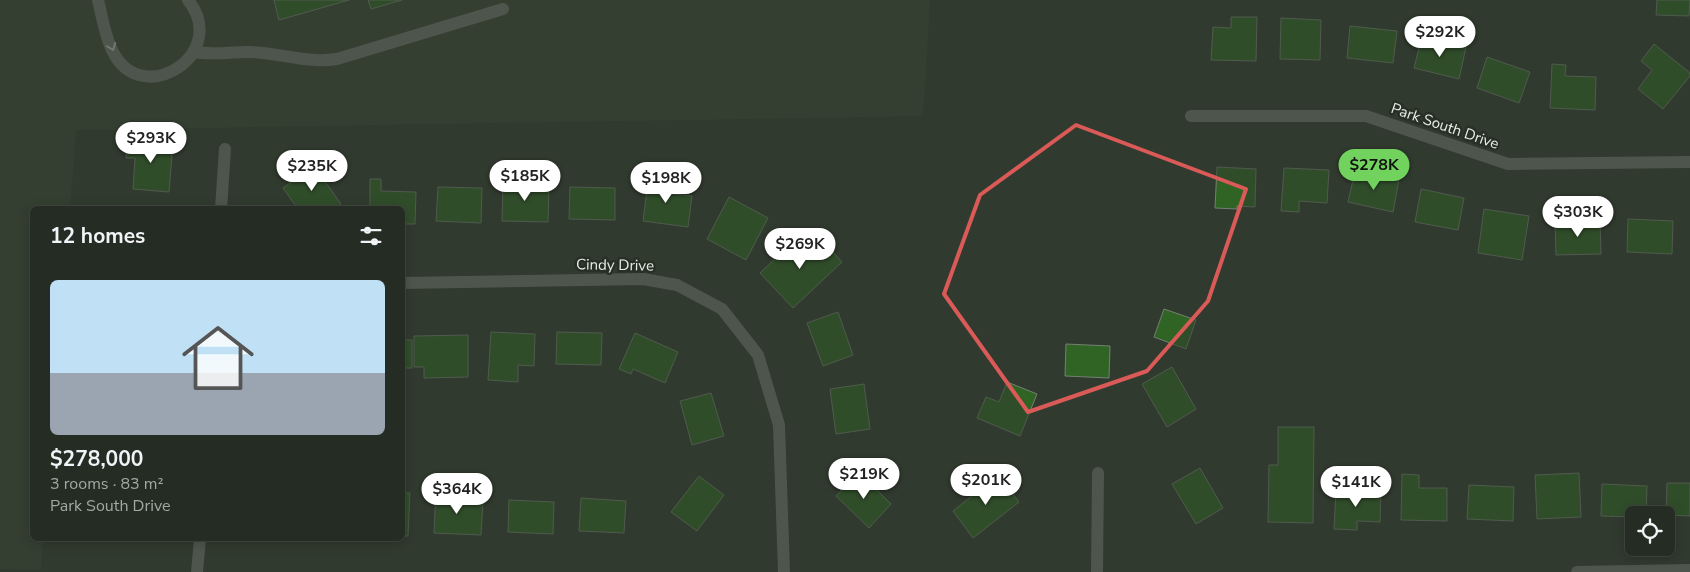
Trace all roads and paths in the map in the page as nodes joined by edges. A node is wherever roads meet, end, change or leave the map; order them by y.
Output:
1 (98, 0) edge
2 (188, 0) edge
3 (504, 9) dead end
4 (194, 52) junction
5 (1191, 116) dead end
6 (225, 149) dead end
7 (1690, 162) edge
8 (221, 206) edge
9 (405, 282) edge
10 (1098, 473) dead end
11 (200, 541) edge
12 (1690, 570) edge
13 (197, 572) edge
14 (784, 572) edge
15 (1097, 572) edge
16 (1577, 572) edge

1 -> 4 street
2 - 4 street
3 - 4 street
5 - 7 street, Park South Drive
6 - 8 street
9 - 14 street, Cindy Drive
10 - 15 street
11 - 13 street
12 - 16 street

